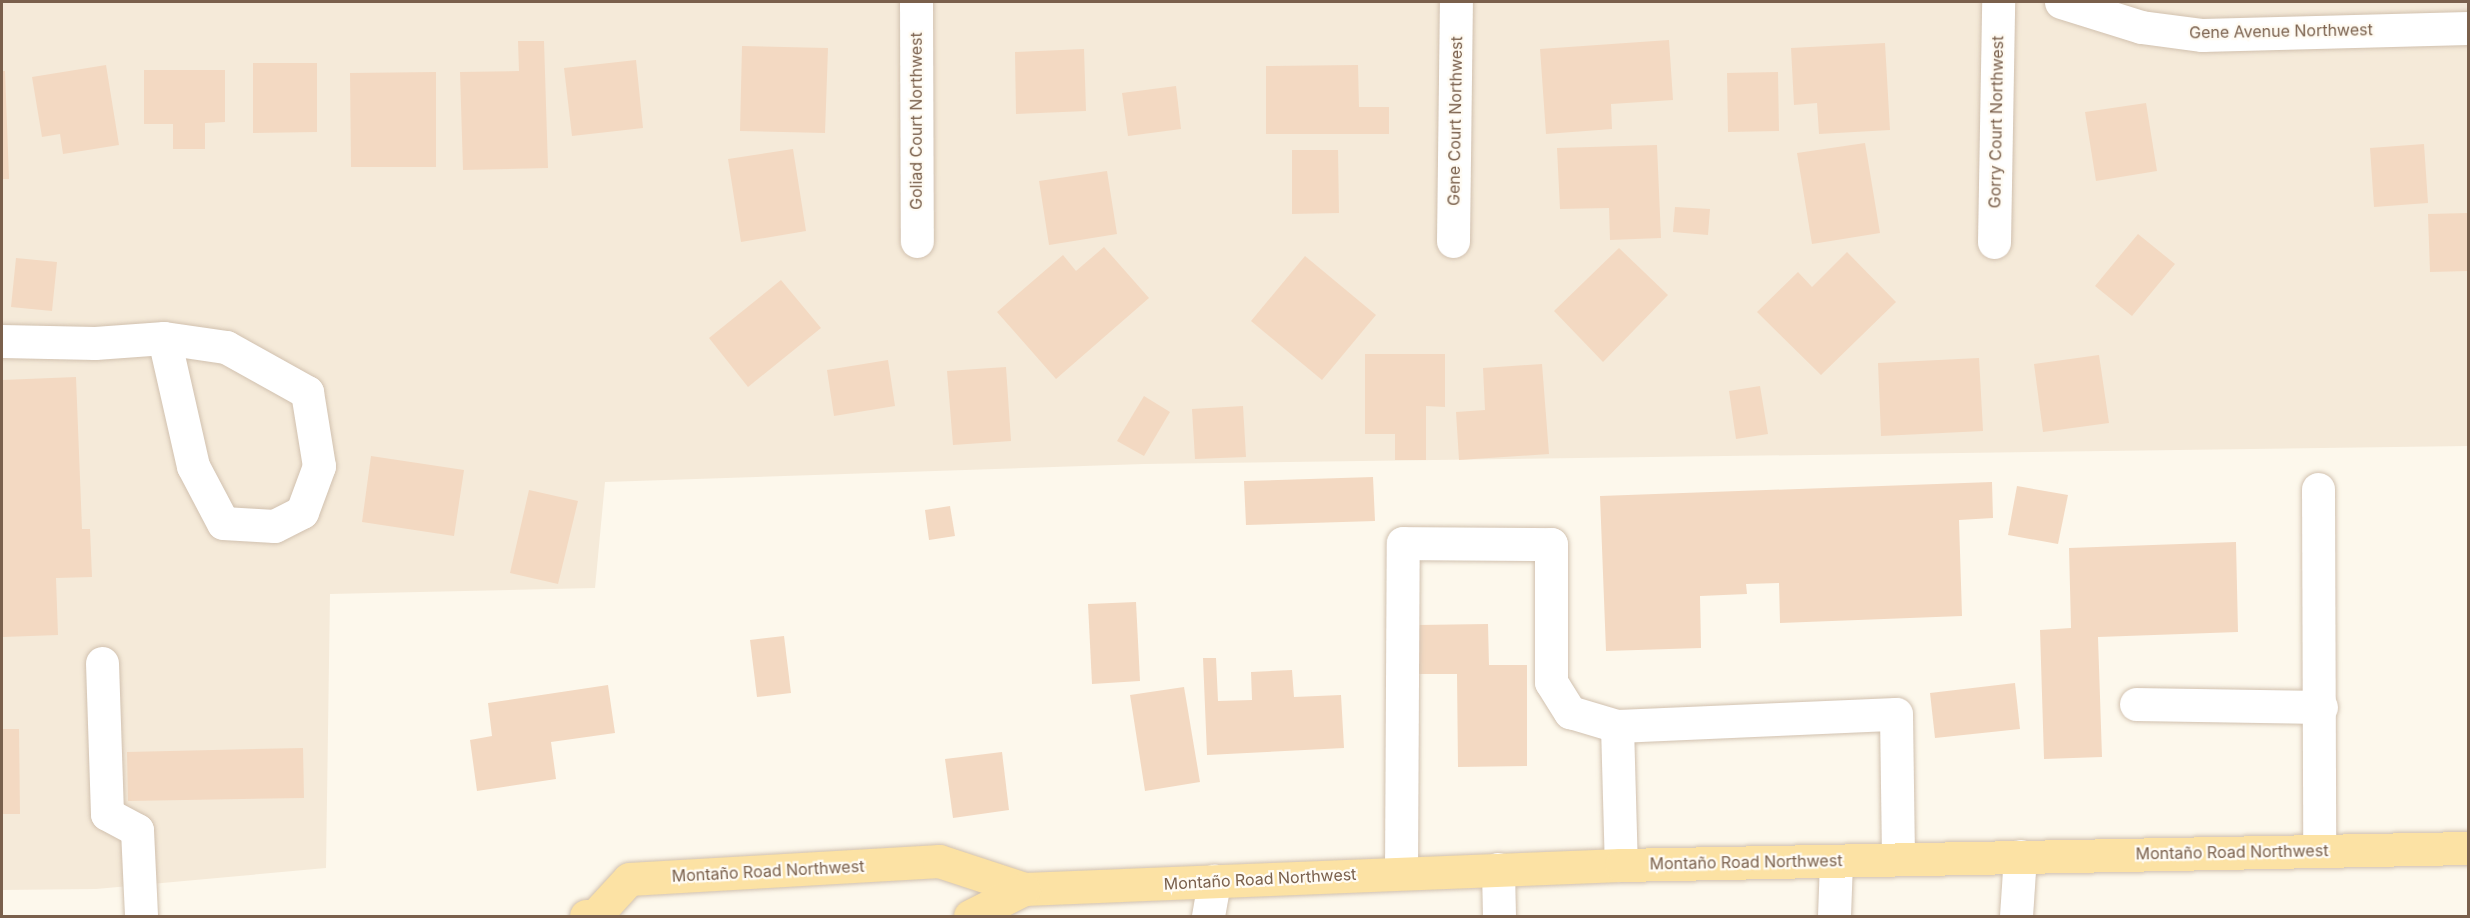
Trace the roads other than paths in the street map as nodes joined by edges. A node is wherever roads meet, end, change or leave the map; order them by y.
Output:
1 (916, 2) edge
2 (1456, 2) edge
3 (1998, 2) edge
4 (2061, 2) edge
5 (2469, 28) edge
6 (1453, 241) dead end
7 (917, 242) dead end
8 (1994, 242) dead end
9 (164, 338) junction
10 (2, 341) edge
11 (2318, 489) dead end
12 (102, 663) dead end
13 (2136, 705) dead end
14 (2320, 707) junction
15 (1617, 726) junction
16 (2469, 848) edge
17 (2319, 850) junction
18 (2020, 856) junction
19 (1898, 859) junction
20 (1836, 861) junction
21 (1621, 865) junction
22 (1498, 869) junction
23 (1401, 873) junction
24 (1214, 881) junction
25 (1024, 889) junction
26 (141, 916) edge
27 (592, 916) edge
28 (970, 916) edge
29 (1208, 916) edge
30 (1499, 916) edge
31 (1834, 916) edge
32 (2016, 916) edge

1 - 7 street, Goliad Court Northwest
2 - 6 street, Gene Court Northwest
3 - 8 street, Gorry Court Northwest
4 - 5 street, Gene Avenue Northwest
9 - 9 street
9 - 10 street
11 - 14 street
12 - 26 street
13 - 14 street
14 - 17 street
15 - 19 street
15 - 21 street
15 - 23 street
16 - 17 main road, Montaño Road Northwest
17 - 18 main road, Montaño Road Northwest
18 - 19 main road, Montaño Road Northwest
18 - 32 street
19 - 20 main road, Montaño Road Northwest
20 - 21 main road, Montaño Road Northwest
20 - 31 street
21 - 22 main road, Montaño Road Northwest
22 - 23 main road, Montaño Road Northwest
22 - 30 street
23 - 24 main road, Montaño Road Northwest
24 - 25 main road, Montaño Road Northwest
24 - 29 street
25 - 27 main road, Montaño Road Northwest
25 - 28 main road, Montaño Road Northwest

